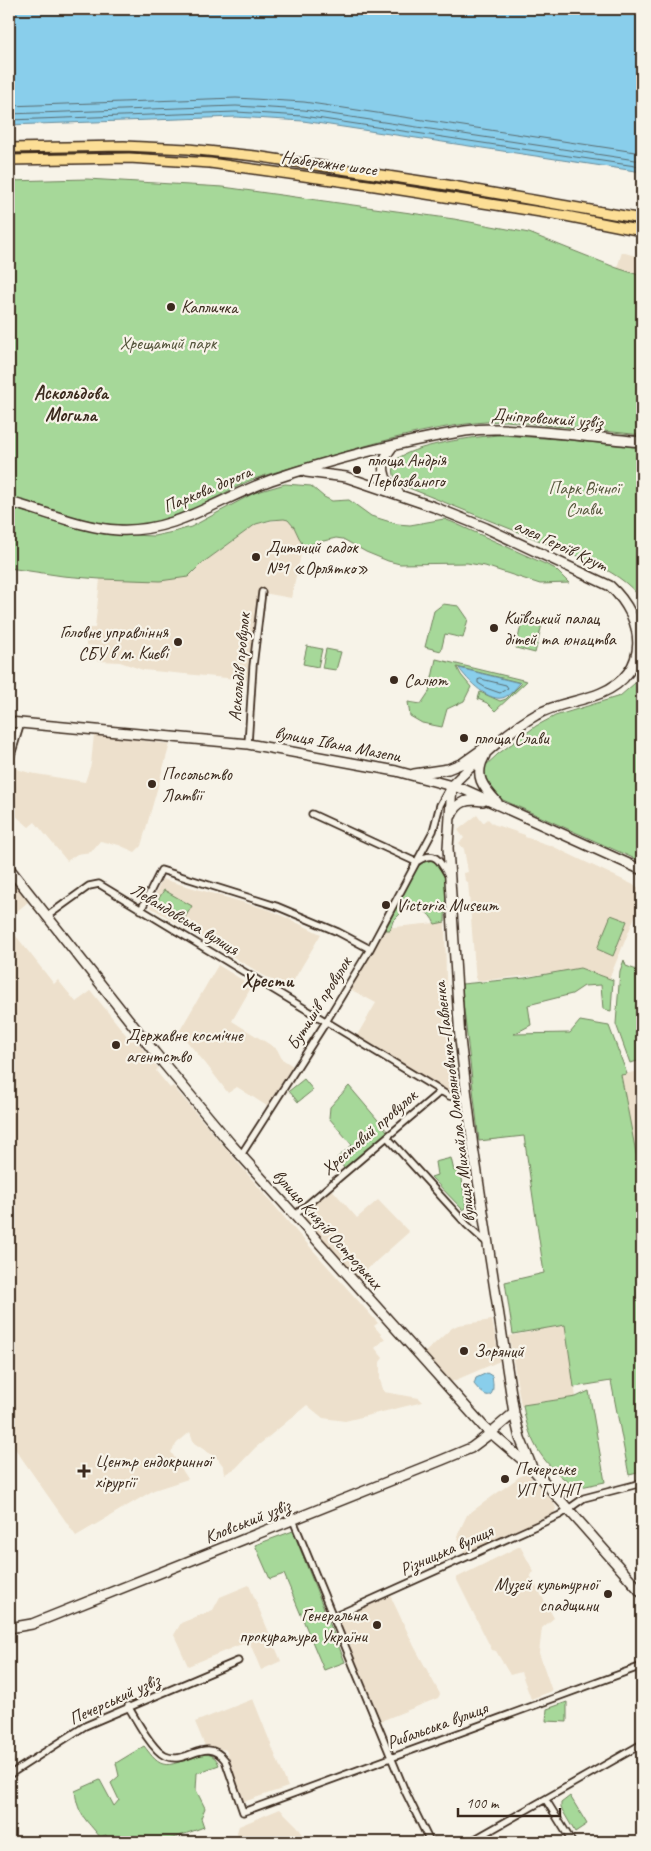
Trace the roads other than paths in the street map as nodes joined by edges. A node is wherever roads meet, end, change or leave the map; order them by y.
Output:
1 (9, 148) edge
2 (9, 160) edge
3 (642, 215) edge
4 (628, 216) junction
5 (642, 219) edge
6 (642, 231) edge
7 (642, 442) edge
8 (392, 447) junction
9 (300, 472) junction
10 (404, 496) junction
11 (9, 502) edge
12 (262, 592) dead end
13 (9, 722) edge
14 (21, 723) junction
15 (502, 739) junction
16 (248, 744) junction
17 (488, 750) junction
18 (9, 762) edge
19 (406, 774) junction
20 (452, 785) junction
21 (500, 806) junction
22 (312, 814) dead end
23 (448, 825) junction
24 (416, 862) junction
25 (9, 868) edge
26 (642, 870) edge
27 (449, 877) junction
28 (141, 910) junction
29 (46, 918) junction
30 (370, 949) junction
31 (326, 1022) junction
32 (441, 1091) junction
33 (466, 1097) junction
34 (387, 1137) junction
35 (241, 1155) junction
36 (294, 1216) junction
37 (487, 1243) junction
38 (514, 1413) junction
39 (492, 1433) junction
40 (532, 1468) junction
41 (642, 1483) edge
42 (570, 1509) junction
43 (293, 1520) junction
44 (642, 1594) edge
45 (333, 1617) junction
46 (9, 1628) edge
47 (238, 1661) dead end
48 (642, 1666) edge
49 (128, 1706) junction
50 (642, 1744) edge
51 (392, 1758) junction
52 (9, 1775) edge
53 (546, 1800) junction
54 (430, 1842) edge
55 (470, 1842) edge
56 (572, 1842) edge

1 - 4 main road, Набережне шосе
2 - 6 main road, Набережне шосе
3 - 4 main road
4 - 5 main road, Набережне шосе
7 - 8 main road, Дніпровський узвіз
8 - 9 main road
8 - 10 main road
9 - 10 main road
9 - 11 main road, Паркова дорога
10 - 15 main road, алея Героїв Крут
12 - 16 street, Аскольдів провулок
13 - 14 main road, вулиця Івана Мазепи
14 - 16 main road, вулиця Івана Мазепи
14 - 18 street
15 - 17 main road, алея Героїв Крут
15 - 19 main road
16 - 19 main road, вулиця Івана Мазепи
17 - 20 main road, алея Героїв Крут
17 - 21 main road
19 - 20 main road, вулиця Івана Мазепи
20 - 21 main road, вулиця Івана Мазепи
20 - 23 main road, вулиця Михайла Омеляновича-Павленка
20 - 24 street, Бутишів провулок
21 - 23 main road
21 - 26 main road, вулиця Івана Мазепи
22 - 24 street
23 - 27 main road, вулиця Михайла Омеляновича-Павленка
24 - 27 street
24 - 30 street, Бутишів провулок
25 - 29 main road, вулиця Князів Острозьких
27 - 33 main road, вулиця Михайла Омеляновича-Павленка
28 - 29 street, Левандовська вулиця
28 - 30 street
28 - 31 street, Левандовська вулиця
29 - 35 main road, вулиця Князів Острозьких
30 - 31 street, Бутишів провулок
31 - 32 street, Левандовська вулиця
31 - 35 street, Бутишів провулок
32 - 33 street, Левандовська вулиця
32 - 34 street, Хрестовий провулок
33 - 37 main road, вулиця Михайла Омеляновича-Павленка
34 - 36 street, Хрестовий провулок
34 - 37 street
35 - 36 main road, вулиця Князів Острозьких
36 - 39 main road, вулиця Князів Острозьких
37 - 38 main road, вулиця Михайла Омеляновича-Павленка
38 - 39 main road
38 - 40 main road, вулиця Михайла Омеляновича-Павленка
39 - 40 main road, вулиця Князів Острозьких
39 - 43 main road, Кловський узвіз
40 - 42 main road, вулиця Князів Острозьких
41 - 42 street, Різницька вулиця
42 - 44 main road, вулиця Князів Острозьких
42 - 45 street, Різницька вулиця
43 - 45 street
43 - 46 main road, Кловський узвіз
45 - 51 street
47 - 49 street, Печерський узвіз
48 - 51 street, Рибальська вулиця
49 - 51 street, Рибальська вулиця
49 - 52 street, Печерський узвіз
50 - 53 street
51 - 54 street
53 - 55 street
53 - 56 street

